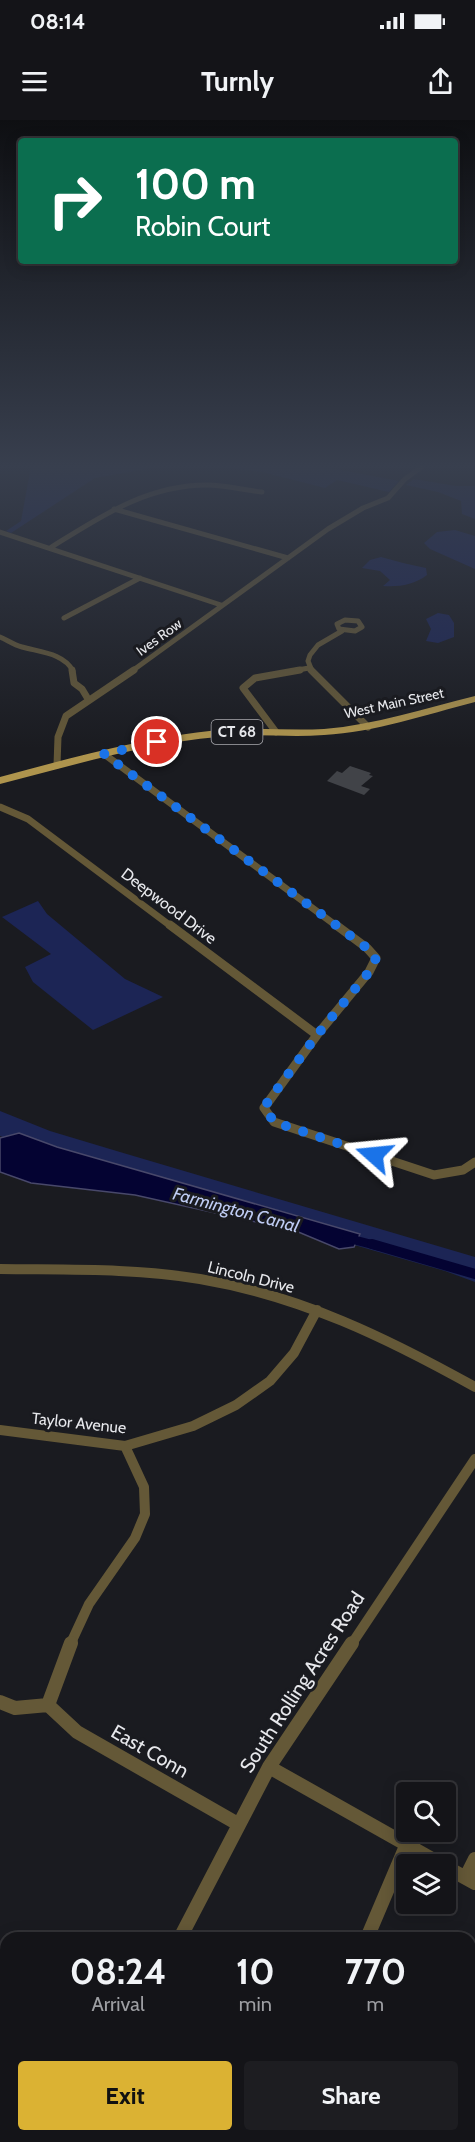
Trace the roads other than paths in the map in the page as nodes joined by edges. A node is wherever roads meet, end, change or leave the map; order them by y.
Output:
1 (87, 560) edge
2 (285, 560) edge
3 (140, 578) junction
4 (221, 605) junction
5 (64, 618) dead end
6 (342, 631) dead end
7 (0, 637) edge
8 (309, 668) junction
9 (88, 699) junction
10 (475, 699) edge
11 (368, 727) junction
12 (276, 732) junction
13 (104, 754) junction
14 (57, 765) junction
15 (0, 781) edge
16 (0, 807) edge
17 (317, 1035) junction
18 (475, 1162) edge
19 (0, 1269) edge
20 (317, 1310) junction
21 (475, 1388) edge
22 (0, 1430) edge
23 (125, 1446) junction
24 (475, 1459) edge
25 (0, 1702) edge
26 (48, 1705) junction
27 (269, 1767) junction
28 (238, 1824) junction
29 (406, 1846) junction
30 (422, 1854) edge
31 (475, 1859) edge
32 (456, 1872) edge
33 (470, 1880) edge
34 (183, 1932) edge
35 (370, 1932) edge

1 - 3 street
2 - 4 street, Ives Row
3 - 4 street
3 - 5 street
4 - 9 street, Ives Row
6 - 8 street
7 - 9 street
8 - 11 street
8 - 12 street
9 - 14 street, Ives Row
10 - 11 main road, West Main Street / CT 68
11 - 12 main road, West Main Street / CT 68
12 - 13 main road, West Main Street / CT 68
13 - 14 main road, West Main Street / CT 68
13 - 17 street
14 - 15 main road, West Main Street / CT 68
16 - 17 street, Deepwood Drive
17 - 18 street
19 - 20 street, Lincoln Drive
20 - 21 street, Lincoln Drive
20 - 23 street, Taylor Avenue
22 - 23 street, Taylor Avenue
23 - 26 street
24 - 27 street, South Rolling Acres Road
25 - 26 street
26 - 28 street, East Conn
27 - 28 street, South Rolling Acres Road
27 - 29 street
28 - 34 street, South Rolling Acres Road
29 - 30 street
29 - 35 street
31 - 33 street
32 - 33 street

